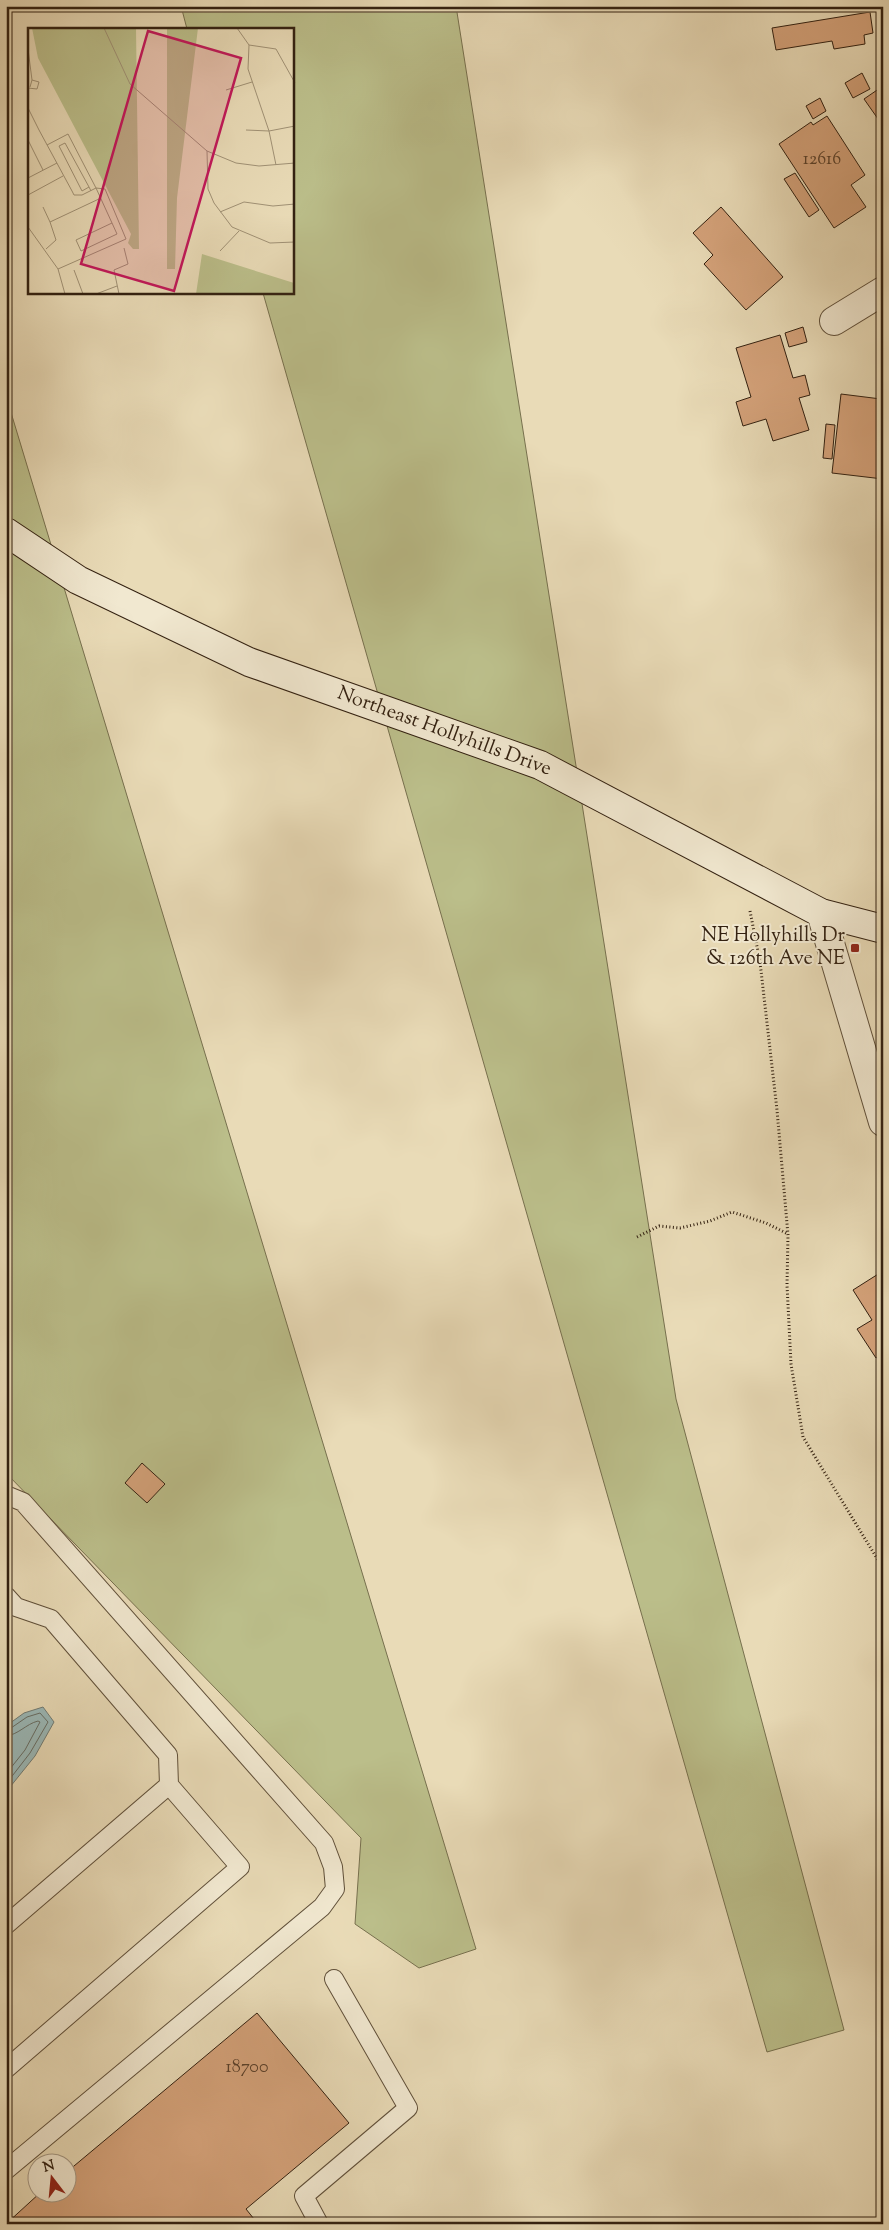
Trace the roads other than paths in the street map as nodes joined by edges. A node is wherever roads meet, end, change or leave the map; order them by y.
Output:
1 (883, 291) edge
2 (834, 322) dead end
3 (6, 532) edge
4 (821, 913) junction
5 (883, 929) edge
6 (883, 1122) edge
7 (6, 1495) edge
8 (6, 1596) edge
9 (169, 1785) junction
10 (6, 1925) edge
11 (334, 1979) dead end
12 (6, 2069) edge
13 (6, 2170) edge
14 (319, 2224) edge

1 - 2 main road
3 - 4 main road, Northeast Hollyhills Drive
4 - 5 main road, Northeast Hollyhills Drive
4 - 6 main road
7 - 13 lane
8 - 9 lane
9 - 10 lane
9 - 12 lane
11 - 14 lane

